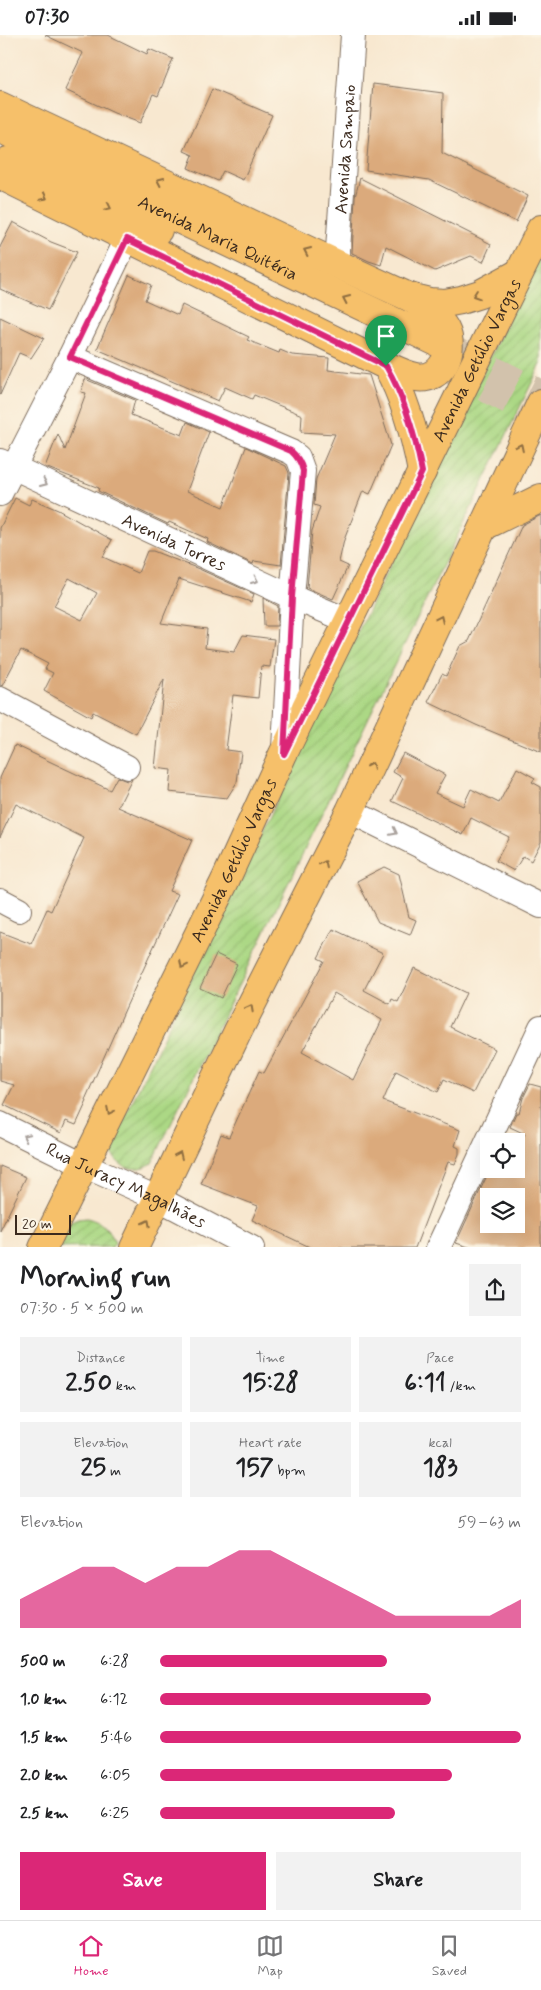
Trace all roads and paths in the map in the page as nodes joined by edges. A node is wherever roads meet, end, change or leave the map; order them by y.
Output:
1 (353, 35) edge
2 (0, 106) edge
3 (0, 128) edge
4 (0, 158) edge
5 (0, 175) edge
6 (541, 229) edge
7 (127, 239) junction
8 (337, 265) junction
9 (519, 273) junction
10 (409, 297) junction
11 (70, 357) junction
12 (386, 366) junction
13 (541, 403) edge
14 (6, 465) edge
15 (422, 472) junction
16 (0, 494) edge
17 (541, 497) edge
18 (484, 526) junction
19 (292, 597) junction
20 (349, 621) junction
21 (0, 699) edge
22 (284, 754) junction
23 (127, 767) dead end
24 (350, 811) junction
25 (541, 906) edge
26 (541, 1027) edge
27 (0, 1124) edge
28 (83, 1165) junction
29 (159, 1199) junction
30 (43, 1247) edge
31 (134, 1247) edge
32 (252, 1247) edge
33 (438, 1247) edge

1 - 8 street, Avenida Sampaio
8 -> 2 main road
4 -> 3 main road, Avenida Maria Quitéria
5 -> 7 main road
6 - 9 main road, Avenida Getúlio Vargas
7 - 11 street
7 - 12 main road
8 - 10 main road
9 -> 10 main road
9 - 15 main road, Avenida Getúlio Vargas
10 - 12 main road
11 - 14 street
11 - 19 street
12 - 15 main road
18 -> 13 main road
14 - 16 street
14 -> 19 street, Avenida Torres
15 - 20 main road, Avenida Getúlio Vargas
17 - 18 main road
24 -> 18 main road
19 - 20 street, Avenida Torres
19 - 22 street
20 - 22 main road, Avenida Getúlio Vargas
21 - 23 street
22 -> 28 main road, Avenida Getúlio Vargas
24 -> 25 street
29 -> 24 main road
26 - 33 street
28 -> 27 street, Rua Juracy Magalhães
28 - 29 street, Rua Juracy Magalhães
28 - 30 main road, Avenida Getúlio Vargas
31 -> 29 main road
29 - 32 street, Rua Juracy Magalhães

